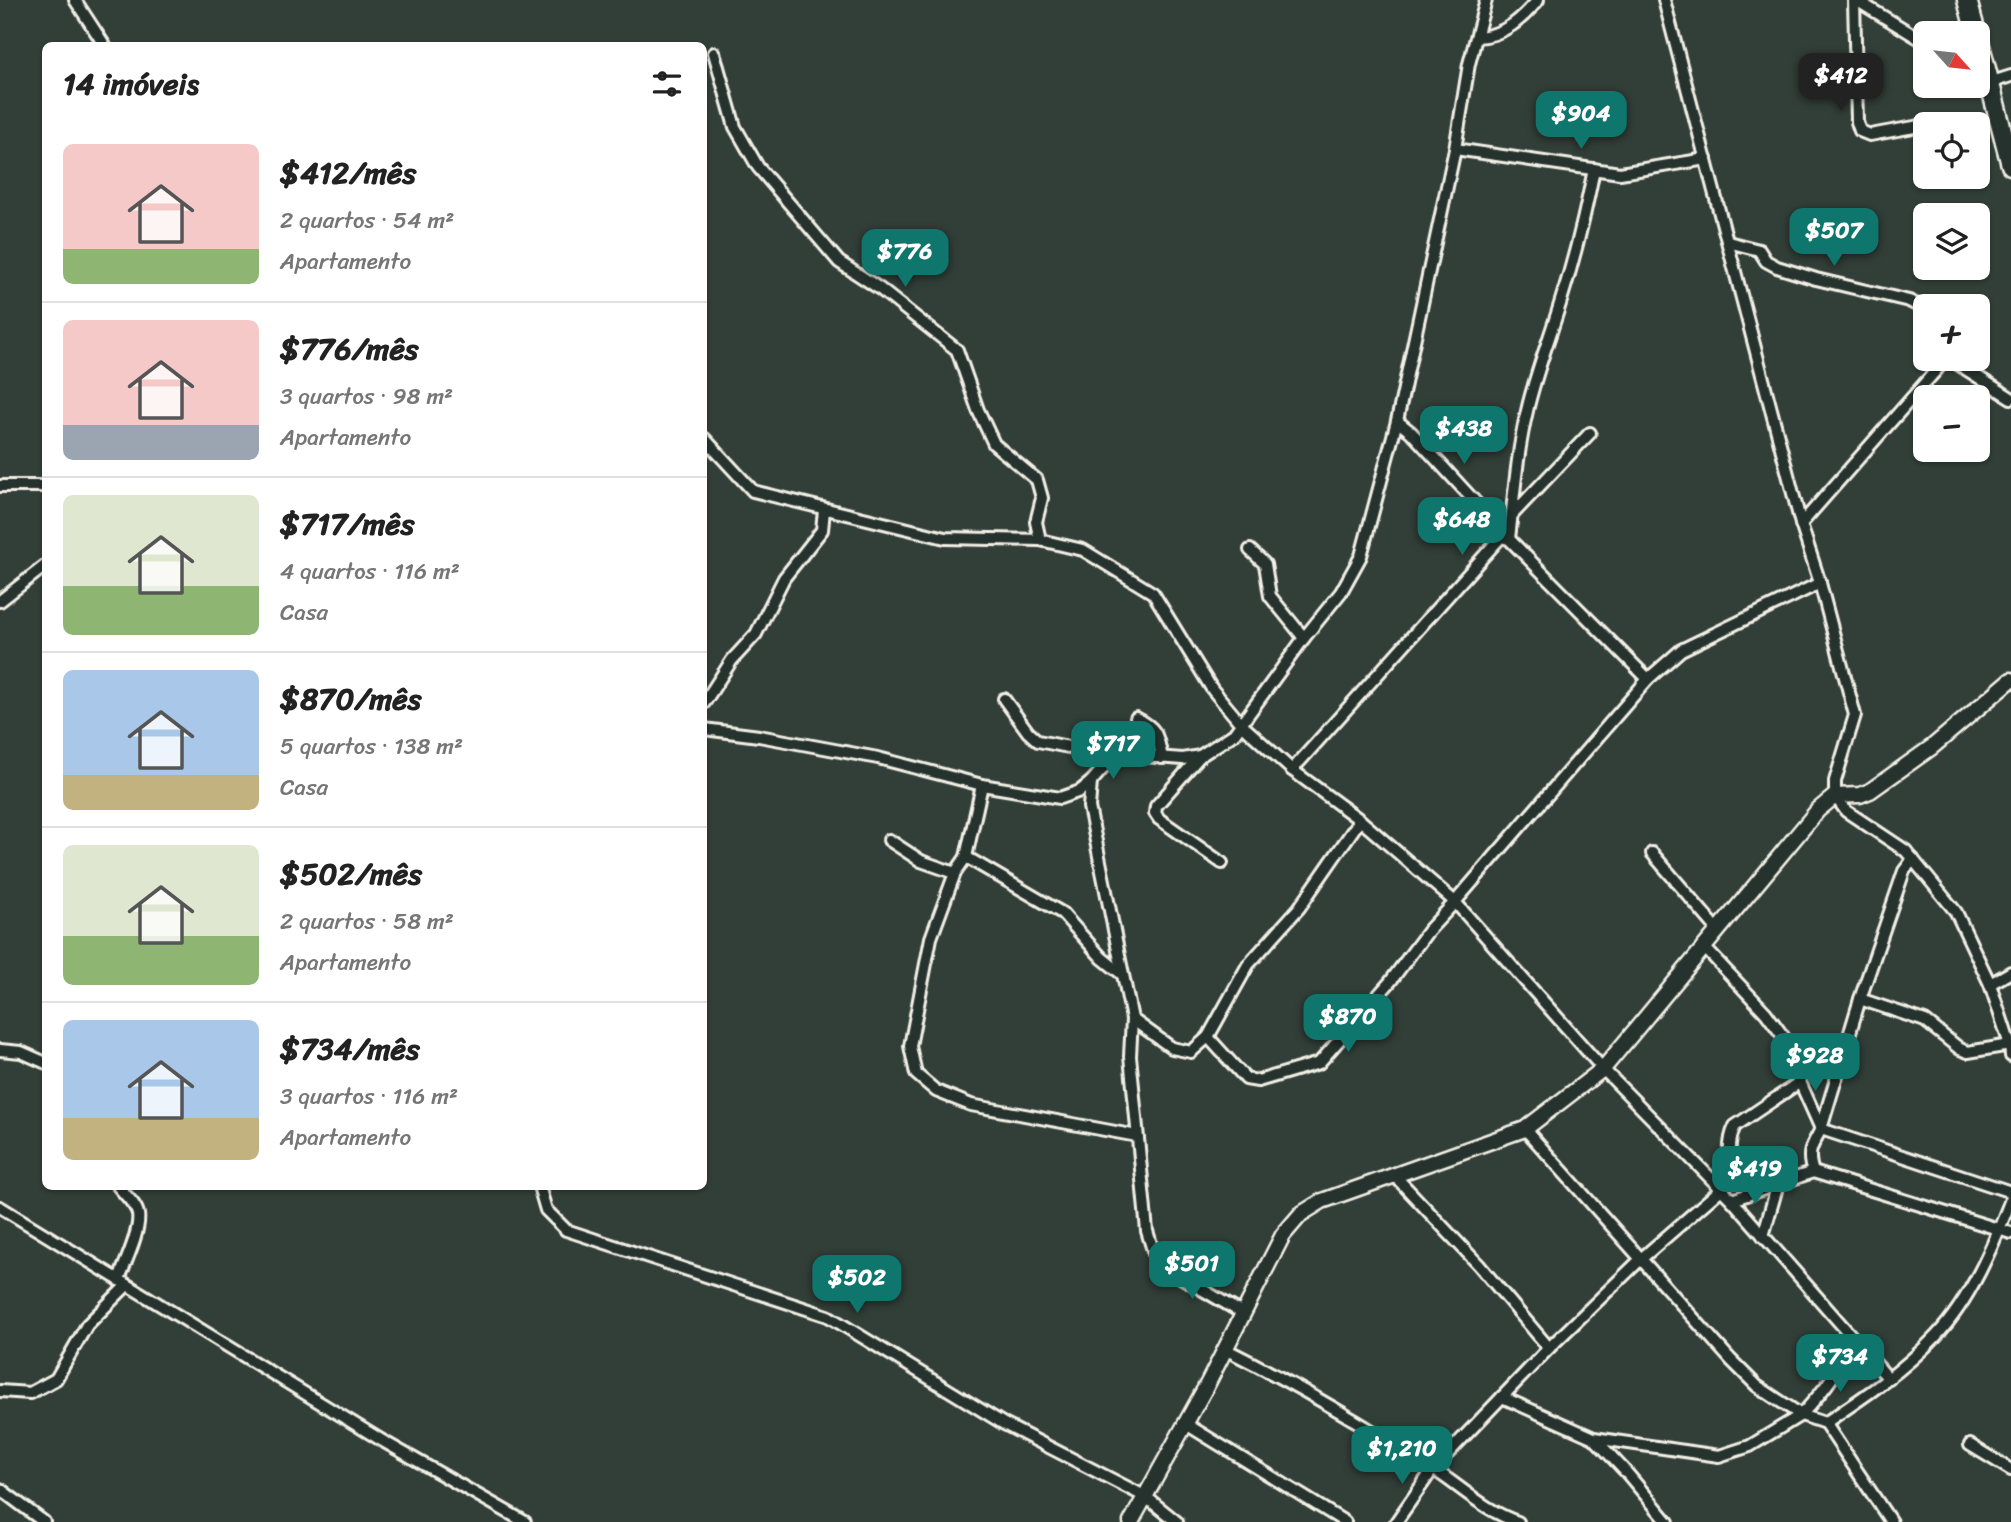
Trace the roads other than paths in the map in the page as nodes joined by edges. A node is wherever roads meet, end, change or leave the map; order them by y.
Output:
1 (75, 0) edge
2 (1486, 0) edge
3 (1538, 0) edge
4 (1664, 0) edge
5 (1855, 0) edge
6 (1967, 0) edge
7 (1973, 21) edge
8 (1913, 35) edge
9 (1477, 37) junction
10 (102, 42) edge
11 (714, 53) dead end
12 (2011, 76) edge
13 (1990, 83) edge
14 (1990, 87) edge
15 (1913, 127) edge
16 (1455, 149) junction
17 (1706, 159) junction
18 (2011, 166) edge
19 (1594, 169) junction
20 (1728, 242) junction
21 (1913, 303) edge
22 (1937, 371) edge
23 (1967, 371) edge
24 (2011, 398) edge
25 (1397, 421) junction
26 (1590, 433) dead end
27 (707, 441) edge
28 (42, 485) edge
29 (0, 486) edge
30 (824, 510) junction
31 (1512, 514) junction
32 (1801, 524) junction
33 (1505, 538) junction
34 (1040, 540) junction
35 (1251, 550) dead end
36 (42, 568) edge
37 (1820, 583) junction
38 (0, 601) edge
39 (1304, 638) junction
40 (1648, 679) junction
41 (2011, 680) edge
42 (707, 698) edge
43 (1004, 699) dead end
44 (1136, 718) dead end
45 (1242, 725) junction
46 (707, 729) edge
47 (1200, 756) junction
48 (1114, 757) junction
49 (1162, 758) junction
50 (1292, 770) junction
51 (1091, 782) junction
52 (982, 785) junction
53 (1836, 796) junction
54 (1360, 820) junction
55 (889, 840) dead end
56 (1652, 853) dead end
57 (966, 857) junction
58 (1913, 859) junction
59 (1222, 863) dead end
60 (955, 873) junction
61 (1455, 902) junction
62 (1718, 930) junction
63 (1704, 947) junction
64 (2011, 972) edge
65 (1122, 974) junction
66 (1990, 984) junction
67 (1860, 999) junction
68 (1132, 1019) junction
69 (1208, 1037) junction
70 (0, 1050) edge
71 (2010, 1050) edge
72 (42, 1061) edge
73 (1603, 1069) junction
74 (1800, 1083) junction
75 (1525, 1129) junction
76 (1821, 1129) junction
77 (1137, 1136) junction
78 (1813, 1172) junction
79 (1394, 1175) junction
80 (1778, 1184) junction
81 (121, 1190) edge
82 (541, 1190) edge
83 (1721, 1190) junction
84 (2011, 1192) edge
85 (2011, 1199) edge
86 (1732, 1200) junction
87 (0, 1207) edge
88 (2005, 1231) edge
89 (1763, 1236) junction
90 (1643, 1258) junction
91 (123, 1282) junction
92 (1242, 1312) junction
93 (1850, 1335) junction
94 (1549, 1348) junction
95 (1225, 1349) junction
96 (1889, 1379) junction
97 (0, 1391) edge
98 (1502, 1398) junction
99 (1801, 1415) junction
100 (1825, 1423) junction
101 (1186, 1424) junction
102 (1594, 1438) junction
103 (1970, 1445) dead end
104 (1433, 1469) junction
105 (2011, 1470) edge
106 (0, 1489) edge
107 (1146, 1497) junction
108 (44, 1522) edge
109 (525, 1522) edge
110 (1131, 1522) edge
111 (1177, 1522) edge
112 (1345, 1522) edge
113 (1396, 1522) edge
114 (1518, 1522) edge
115 (1668, 1522) edge
116 (1891, 1522) edge

1 - 10 street
2 - 9 street
3 - 9 street
4 - 17 street
5 - 8 street
5 - 15 street
6 - 7 highway
9 - 16 street
11 - 34 street
12 - 13 street
14 - 18 highway
16 - 19 street
16 - 25 street
17 - 19 street
17 - 20 street
19 - 31 street
20 - 21 street
20 - 32 street
22 - 32 street
23 - 24 street
25 - 33 street
25 - 39 street
26 - 31 street
27 - 30 street
28 - 29 street
30 - 34 street
30 - 42 street
31 - 33 street
32 - 37 street
33 - 40 street
33 - 50 street
34 - 45 street
35 - 39 street
36 - 38 street
37 - 40 street
37 - 53 street
39 - 45 street
40 - 61 street
41 - 53 street
43 - 48 street
44 - 49 street
45 - 47 street
45 - 50 street
46 - 52 street
47 - 49 street
47 - 59 street
48 - 49 street
48 - 51 street
50 - 54 street
51 - 52 street
51 - 65 street
52 - 57 street
53 - 58 street
53 - 62 street
54 - 61 street
54 - 69 street
55 - 60 street
56 - 62 street
57 - 60 street
57 - 65 street
58 - 66 street
58 - 67 street
60 - 77 street
61 - 69 street
61 - 73 street
62 - 63 street
63 - 73 street
63 - 74 street
64 - 66 street
65 - 68 street
66 - 71 street
67 - 71 street
67 - 76 street
68 - 69 street
68 - 77 street
70 - 72 street
73 - 75 street
73 - 83 street
74 - 76 street
74 - 83 street
75 - 79 street
75 - 90 street
76 - 78 street
76 - 84 street
77 - 92 street
78 - 80 street
78 - 88 street
79 - 92 street
79 - 94 street
80 - 86 street
80 - 89 street
81 - 91 street
82 - 107 street
83 - 86 street
83 - 90 street
85 - 88 street
86 - 89 street
87 - 91 street
88 - 96 street
89 - 93 street
90 - 94 street
90 - 99 street
91 - 97 street
91 - 109 street
92 - 95 street
93 - 96 street
93 - 99 street
94 - 98 street
95 - 101 street
95 - 104 street
96 - 100 street
98 - 102 street
98 - 104 street
99 - 100 street
99 - 102 street
100 - 116 street
101 - 107 street
101 - 112 street
102 - 115 street
103 - 105 street
104 - 113 street
104 - 114 street
106 - 108 street
107 - 110 street
107 - 111 street

